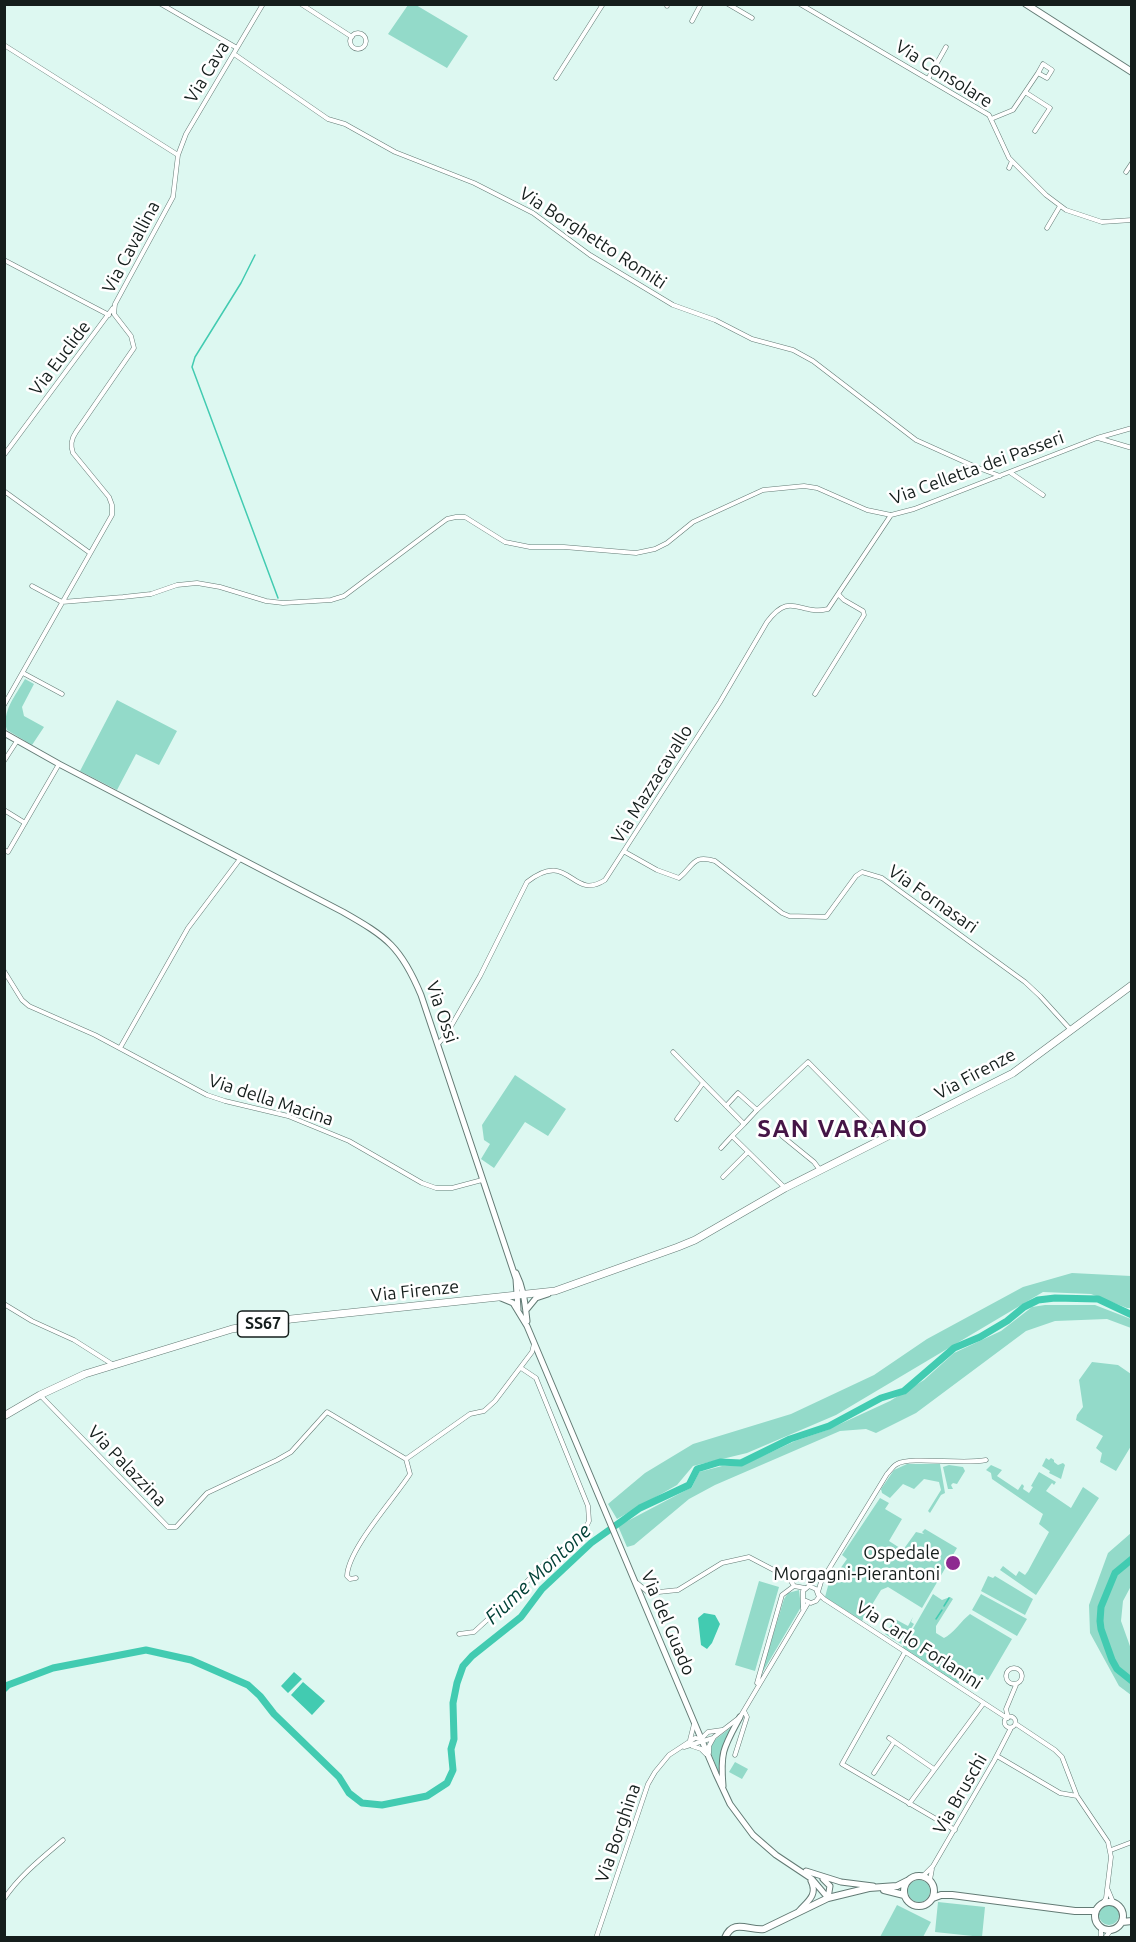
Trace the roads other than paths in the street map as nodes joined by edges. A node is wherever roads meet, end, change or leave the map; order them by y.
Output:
1 (161, 4) edge
2 (263, 4) edge
3 (301, 4) edge
4 (603, 4) edge
5 (701, 4) edge
6 (728, 4) edge
7 (800, 4) edge
8 (1026, 4) edge
9 (752, 18) dead end
10 (692, 21) dead end
11 (351, 37) junction
12 (4, 45) edge
13 (945, 47) dead end
14 (237, 48) junction
15 (234, 54) junction
16 (1131, 72) edge
17 (1038, 73) dead end
18 (556, 78) dead end
19 (928, 79) junction
20 (1025, 92) junction
21 (991, 119) junction
22 (1035, 131) dead end
23 (178, 154) junction
24 (1012, 161) junction
25 (1131, 163) edge
26 (1009, 168) dead end
27 (1126, 172) dead end
28 (1060, 206) junction
29 (1131, 220) edge
30 (1047, 228) dead end
31 (4, 260) edge
32 (115, 304) junction
33 (108, 315) junction
34 (1131, 428) edge
35 (1097, 438) junction
36 (1131, 448) edge
37 (4, 455) edge
38 (1010, 472) junction
39 (1000, 476) junction
40 (4, 491) edge
41 (1043, 495) dead end
42 (891, 515) junction
43 (90, 554) junction
44 (33, 586) dead end
45 (839, 595) junction
46 (62, 602) junction
47 (23, 673) junction
48 (62, 694) dead end
49 (815, 694) dead end
50 (4, 705) edge
51 (5, 733) edge
52 (17, 741) junction
53 (4, 762) edge
54 (59, 764) junction
55 (4, 810) edge
56 (25, 823) junction
57 (4, 850) edge
58 (625, 852) junction
59 (240, 859) junction
60 (4, 971) edge
61 (1131, 985) edge
62 (1070, 1029) junction
63 (438, 1044) junction
64 (120, 1048) junction
65 (673, 1052) dead end
66 (703, 1083) junction
67 (726, 1106) junction
68 (757, 1110) junction
69 (677, 1119) dead end
70 (744, 1124) junction
71 (732, 1136) junction
72 (782, 1136) dead end
73 (883, 1138) junction
74 (721, 1148) dead end
75 (748, 1152) junction
76 (820, 1170) junction
77 (723, 1177) dead end
78 (482, 1180) junction
79 (785, 1188) junction
80 (518, 1284) junction
81 (555, 1291) junction
82 (520, 1295) junction
83 (497, 1297) junction
84 (4, 1304) edge
85 (518, 1309) junction
86 (527, 1309) junction
87 (527, 1326) junction
88 (534, 1344) junction
89 (112, 1364) junction
90 (520, 1368) junction
91 (40, 1395) junction
92 (4, 1416) edge
93 (406, 1459) junction
94 (986, 1460) dead end
95 (356, 1578) dead end
96 (634, 1580) junction
97 (796, 1586) junction
98 (804, 1589) junction
99 (818, 1593) junction
100 (806, 1602) junction
101 (459, 1634) dead end
102 (906, 1652) junction
103 (1013, 1684) junction
104 (756, 1689) junction
105 (983, 1704) junction
106 (742, 1714) junction
107 (1007, 1720) junction
108 (694, 1723) junction
109 (1016, 1724) junction
110 (1011, 1728) junction
111 (722, 1730) junction
112 (712, 1732) junction
113 (1007, 1733) junction
114 (714, 1737) junction
115 (889, 1738) dead end
116 (701, 1739) junction
117 (894, 1742) junction
118 (690, 1743) junction
119 (735, 1755) dead end
120 (997, 1756) junction
121 (709, 1757) junction
122 (934, 1769) junction
123 (874, 1773) dead end
124 (1074, 1787) junction
125 (724, 1791) junction
126 (1067, 1794) junction
127 (1077, 1796) junction
128 (909, 1804) junction
129 (955, 1830) junction
130 (63, 1840) dead end
131 (1131, 1842) edge
132 (1111, 1850) junction
133 (933, 1866) junction
134 (799, 1869) junction
135 (807, 1875) junction
136 (818, 1876) junction
137 (923, 1876) junction
138 (930, 1880) junction
139 (907, 1881) junction
140 (874, 1887) junction
141 (934, 1887) junction
142 (1107, 1889) junction
143 (857, 1890) junction
144 (904, 1895) junction
145 (958, 1895) junction
146 (828, 1898) junction
147 (933, 1898) junction
148 (4, 1899) edge
149 (1113, 1902) junction
150 (1103, 1903) junction
151 (1075, 1911) junction
152 (1096, 1911) junction
153 (798, 1912) junction
154 (1124, 1913) junction
155 (1095, 1919) junction
156 (1131, 1919) edge
157 (1122, 1922) junction
158 (1101, 1928) junction
159 (1111, 1930) junction
160 (596, 1938) edge
161 (725, 1938) edge
162 (1101, 1938) edge
163 (1106, 1938) edge

1 - 14 street
2 - 14 street, Via Cava
3 - 11 street
4 - 18 street
5 - 10 street
6 - 9 street
7 - 19 street, Via Consolare
8 - 16 main road
11 - 11 street
12 - 23 street
13 - 19 street
14 - 15 street, Via Cava
15 - 23 street, Via Cava
15 - 39 street, Via Borghetto Romiti
17 - 20 street
19 - 21 street, Via Consolare
20 - 21 street
20 - 22 street
21 - 24 street, Via Consolare
23 - 32 street, Via Cavallina
24 - 26 street
24 - 28 street, Via Consolare
25 - 27 street
28 - 29 street, Via Consolare
28 - 30 street
31 - 33 street, Via Cavallina
32 - 33 street, Via Euclide
32 - 43 street, Via Cavallina
33 - 37 street, Via Euclide
34 - 35 street, Via Celletta dei Passeri
35 - 36 street
35 - 38 street, Via Celletta dei Passeri
38 - 39 street, Via Celletta dei Passeri
38 - 41 street
39 - 42 street, Via Celletta dei Passeri
40 - 43 street
42 - 45 street, Via Mazzacavallo
42 - 46 street, Via Celletta dei Passeri
43 - 46 street, Via Cavallina
44 - 46 street
45 - 49 street
45 - 58 street, Via Mazzacavallo
46 - 47 street, Via Cavallina
47 - 48 street
47 - 50 street, Via Cavallina
51 - 52 street, Via Ossi
52 - 53 street
52 - 54 street, Via Ossi
54 - 56 street
54 - 59 street, Via Ossi
55 - 56 street
56 - 57 street
58 - 62 street, Via Fornasari
58 - 63 street, Via Mazzacavallo
59 - 63 street, Via Ossi
59 - 64 street
60 - 64 street, Via della Macina
61 - 62 main road, Via Firenze / SS67
62 - 73 main road, Via Firenze / SS67
63 - 78 street, Via Ossi
64 - 78 street, Via della Macina
65 - 66 street
66 - 67 street
66 - 69 street
67 - 68 street
67 - 70 street
68 - 70 street
68 - 73 street
70 - 71 street
71 - 74 street
71 - 75 street
72 - 76 street
73 - 76 main road, Via Firenze / SS67
75 - 77 street
75 - 79 street
76 - 79 main road, Via Firenze / SS67
78 - 80 street, Via Ossi
79 - 81 main road, Via Firenze / SS67
80 - 81 street
80 - 82 street, Via Ossi
80 - 83 street
81 - 82 main road, Via Firenze / SS67
81 - 86 street
82 - 83 main road, Via Firenze / SS67
82 - 85 street, Via del Guado
82 - 86 street, Via del Guado
83 - 85 street
83 - 89 main road, Via Firenze / SS67
84 - 89 street
85 - 87 street, Via del Guado
86 - 87 street, Via del Guado
87 - 88 street, Via del Guado
88 - 90 street
88 - 96 street, Via del Guado
89 - 91 main road, Via Firenze / SS67
90 - 93 street
90 - 101 street
91 - 92 main road, Via Firenze / SS67
91 - 93 street, Via Palazzina
93 - 95 street
94 - 99 street
96 - 97 street
96 - 108 street, Via del Guado
97 - 98 street
97 - 104 street
98 - 99 street
98 - 100 street
99 - 100 street
99 - 102 street, Via Carlo Forlanini
100 - 104 street
102 - 105 street, Via Carlo Forlanini
102 - 128 street
103 - 103 street
103 - 107 street
104 - 106 street
105 - 107 street, Via Carlo Forlanini
105 - 122 street
106 - 111 street
106 - 119 street
106 - 125 street
107 - 109 street
107 - 110 street, Via Carlo Forlanini
107 - 113 street
108 - 112 street
108 - 116 street, Via del Guado
108 - 118 street
109 - 110 street, Via Bruschi
109 - 124 street
110 - 113 street, Via Bruschi
111 - 112 street
111 - 114 street
112 - 116 street
113 - 120 street, Via Bruschi
114 - 116 street
114 - 121 street
115 - 117 street
116 - 118 street, Via Borghina
116 - 121 street, Via del Guado
117 - 122 street
117 - 123 street
118 - 121 street
118 - 160 street, Via Borghina
120 - 126 street
120 - 129 street, Via Bruschi
121 - 125 street, Via del Guado
122 - 128 street
124 - 126 street
124 - 127 street
125 - 134 street, Via del Guado
126 - 127 street
127 - 132 street
128 - 129 street
129 - 133 street, Via Bruschi
130 - 148 street
131 - 132 street
132 - 142 street
133 - 137 street, Via Bruschi
133 - 138 street, Via Bruschi
134 - 135 street, Via del Guado
134 - 136 street
135 - 146 street, Via del Guado
135 - 153 street
136 - 140 street
136 - 146 street
137 - 138 main road
137 - 139 main road
138 - 141 main road
139 - 140 main road
139 - 144 main road
140 - 143 main road
141 - 145 main road
141 - 147 main road
142 - 149 street
142 - 150 street
143 - 144 main road
143 - 146 main road
144 - 147 main road
145 - 147 main road
145 - 151 main road
146 - 153 main road
149 - 150 main road
149 - 154 main road
150 - 152 main road
151 - 152 main road
151 - 155 main road
152 - 155 main road
153 - 161 main road
154 - 156 main road
154 - 157 main road
155 - 158 main road
156 - 157 main road
157 - 159 main road
158 - 159 main road
158 - 162 street
159 - 163 street

